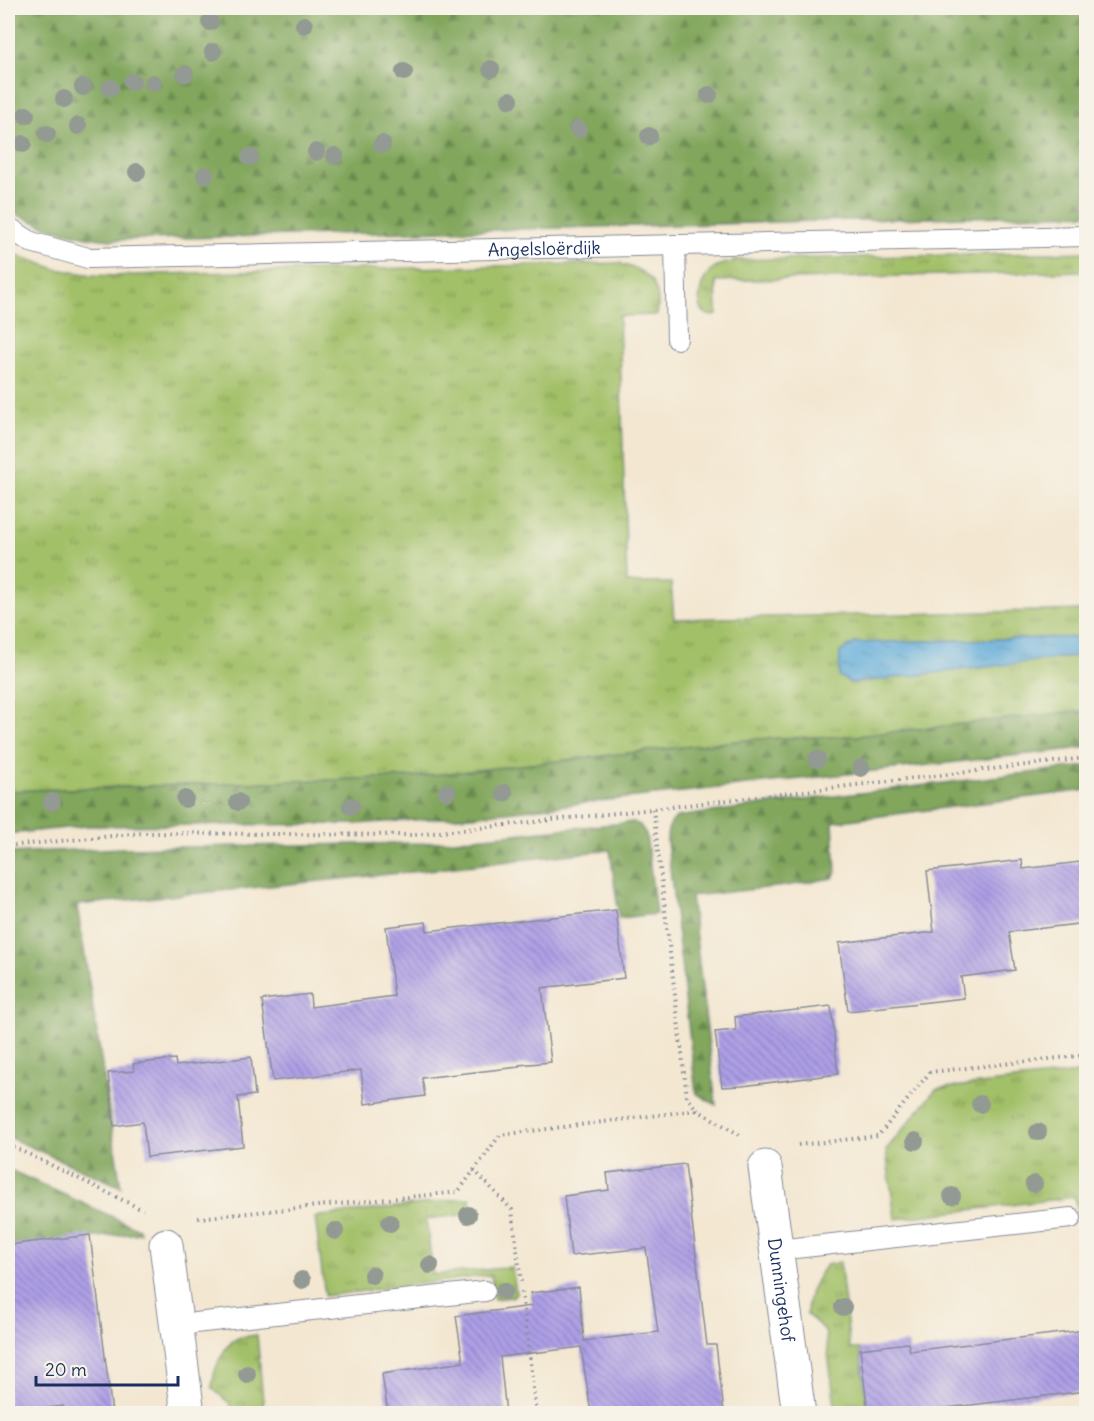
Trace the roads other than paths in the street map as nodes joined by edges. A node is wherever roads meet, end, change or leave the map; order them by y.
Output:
1 (8, 227) edge
2 (1086, 236) edge
3 (675, 245) junction
4 (677, 339) dead end
5 (765, 1167) dead end
6 (1071, 1218) dead end
7 (166, 1245) dead end
8 (777, 1250) junction
9 (485, 1291) dead end
10 (177, 1325) junction
11 (188, 1413) edge
12 (799, 1413) edge

1 - 3 lane, Angelsloërdijk
2 - 3 lane, Angelsloërdijk
3 - 4 lane
5 - 8 street, Dunningehof
6 - 8 lane
7 - 10 street
8 - 12 street, Dunningehof
9 - 10 lane
10 - 11 street

